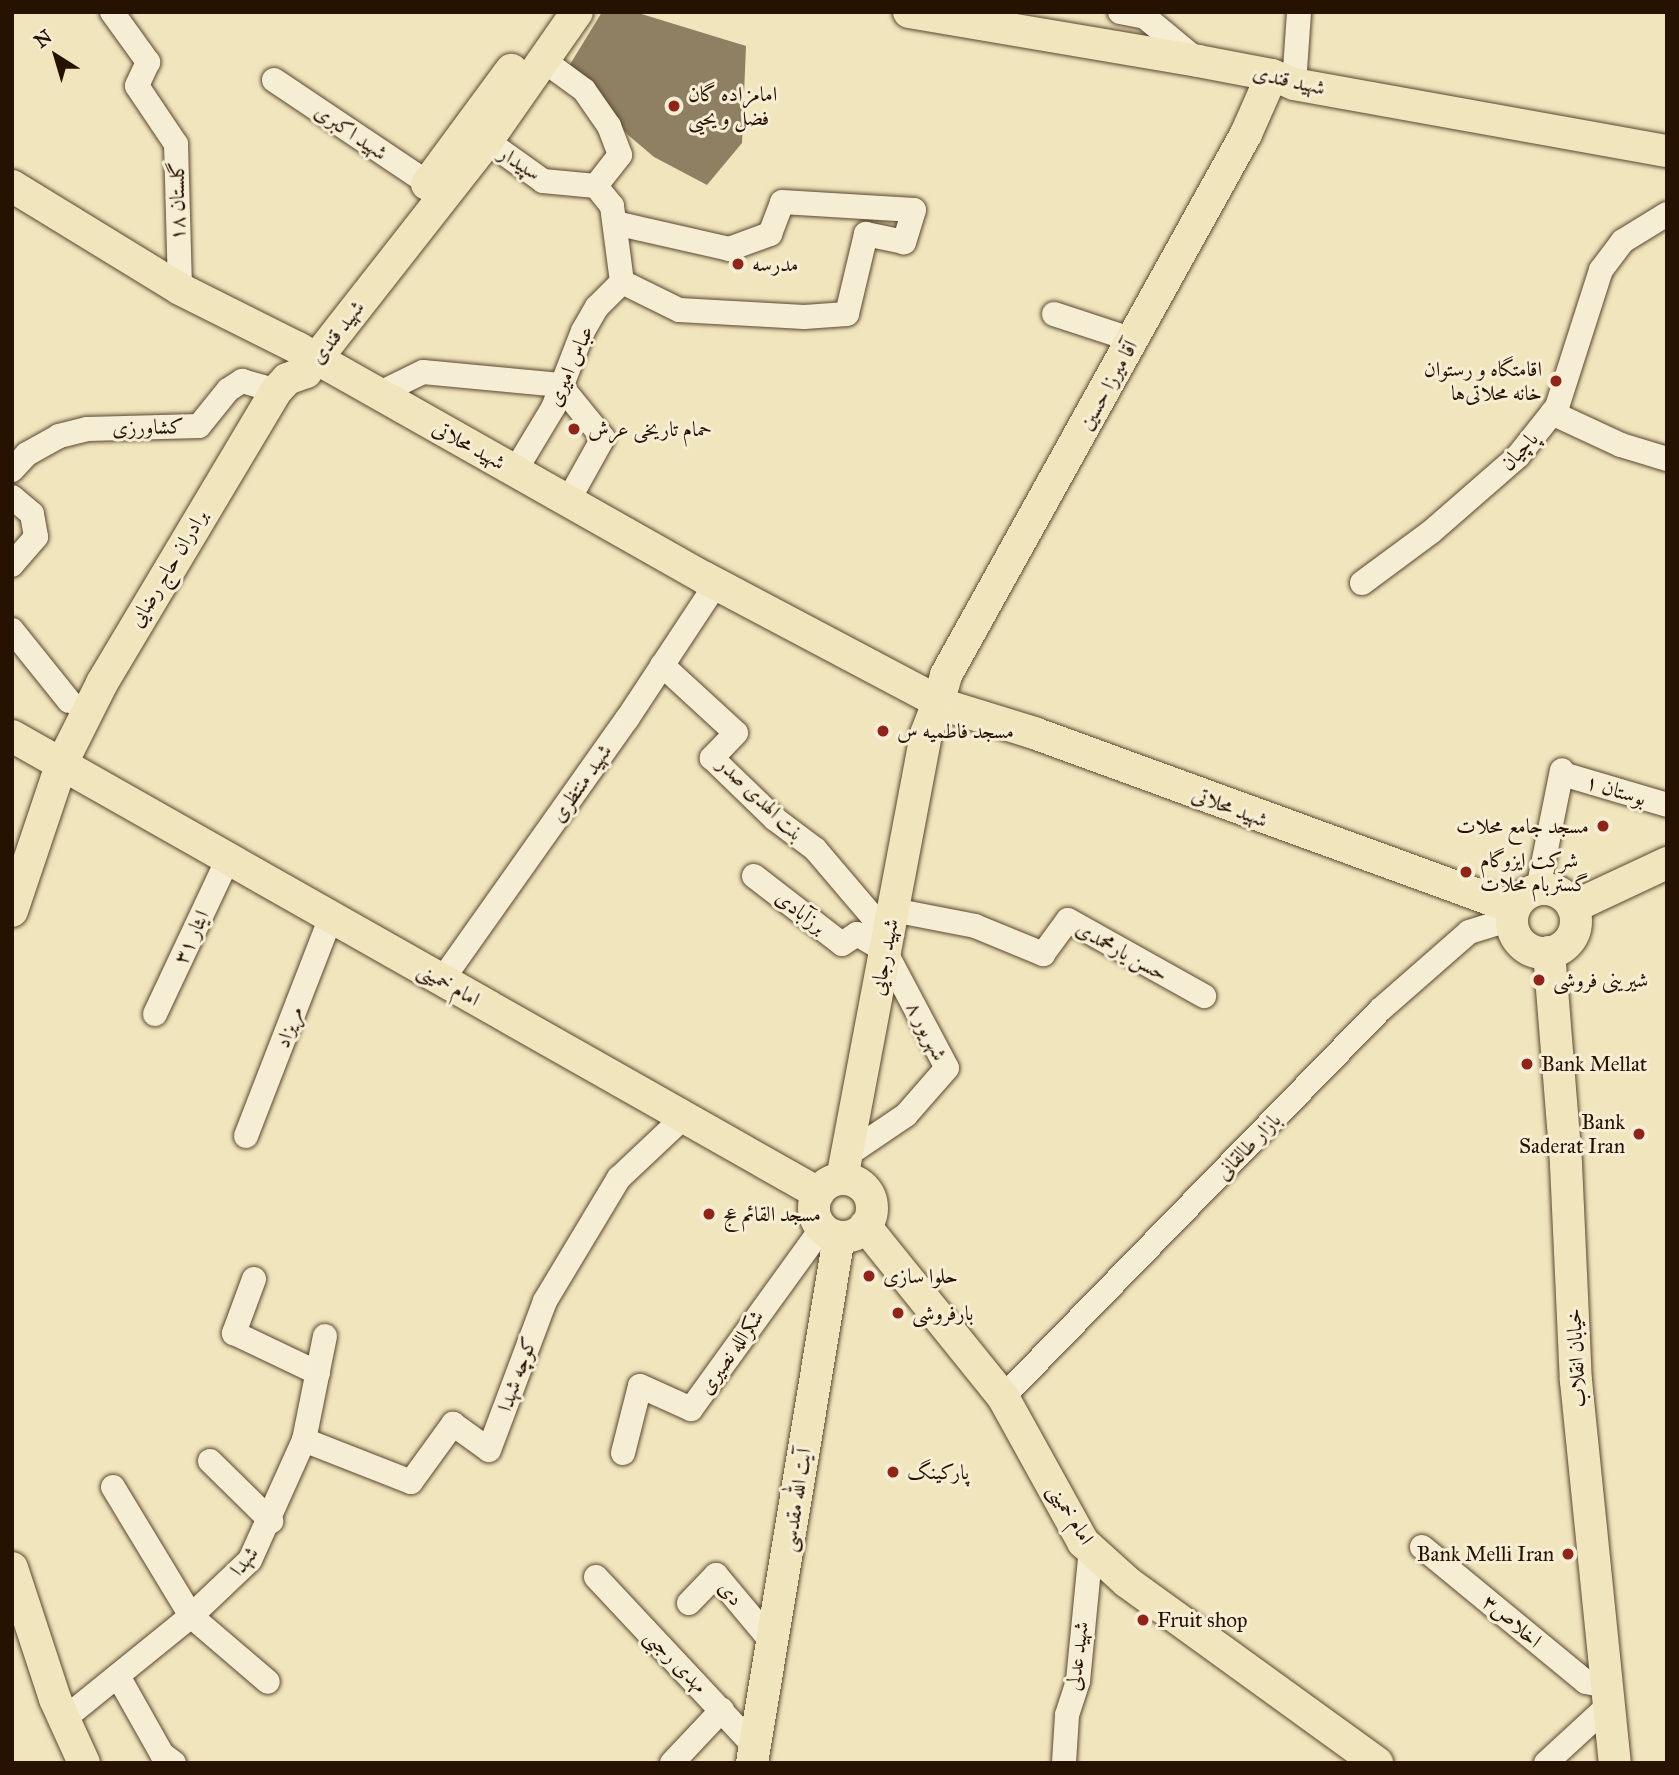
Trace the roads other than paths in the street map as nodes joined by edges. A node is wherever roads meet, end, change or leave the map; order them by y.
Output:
1 (112, 12) edge
2 (553, 12) edge
3 (577, 12) edge
4 (909, 12) edge
5 (1120, 12) edge
6 (1298, 12) edge
7 (1145, 15) edge
8 (543, 60) junction
9 (1198, 61) junction
10 (1283, 79) junction
11 (274, 80) dead end
12 (487, 141) junction
13 (1667, 151) edge
14 (428, 183) junction
15 (12, 186) edge
16 (596, 186) junction
17 (1667, 214) edge
18 (615, 223) junction
19 (622, 282) junction
20 (180, 289) junction
21 (1054, 314) dead end
22 (1133, 340) junction
23 (307, 354) junction
24 (281, 385) junction
25 (560, 385) junction
26 (378, 394) junction
27 (1552, 414) junction
28 (1667, 459) edge
29 (12, 470) edge
30 (515, 471) junction
31 (12, 497) edge
32 (568, 501) junction
33 (12, 565) edge
34 (1362, 583) dead end
35 (716, 584) junction
36 (12, 630) edge
37 (662, 665) junction
38 (69, 701) dead end
39 (936, 708) junction
40 (12, 736) edge
41 (70, 770) junction
42 (1667, 805) edge
43 (228, 859) junction
44 (1667, 863) edge
45 (754, 876) dead end
46 (1521, 905) junction
47 (1573, 907) junction
48 (893, 910) junction
49 (12, 911) edge
50 (331, 917) junction
51 (886, 948) junction
52 (1549, 952) junction
53 (442, 980) junction
54 (1204, 996) dead end
55 (155, 1014) dead end
56 (684, 1117) junction
57 (246, 1136) dead end
58 (835, 1176) junction
59 (842, 1230) junction
60 (254, 1279) dead end
61 (325, 1336) dead end
62 (318, 1373) junction
63 (1003, 1398) junction
64 (304, 1440) junction
65 (623, 1452) dead end
66 (210, 1461) dead end
67 (113, 1487) dead end
68 (271, 1521) junction
69 (1422, 1547) dead end
70 (1091, 1549) junction
71 (12, 1568) edge
72 (596, 1577) dead end
73 (688, 1603) dead end
74 (191, 1616) junction
75 (772, 1642) junction
76 (118, 1676) junction
77 (268, 1682) dead end
78 (1608, 1696) junction
79 (722, 1710) junction
80 (64, 1719) junction
81 (753, 1755) edge
82 (84, 1763) edge
83 (174, 1763) edge
84 (672, 1763) edge
85 (1064, 1763) edge
86 (1377, 1763) edge
87 (1546, 1763) edge
88 (1615, 1763) edge

1 - 20 street, گلستان ۱۸
2 - 14 main road, شهید قندی
3 - 8 main road, شهید قندی
4 - 9 main road, شهید قندی
5 - 7 street
6 - 10 street
7 - 9 street
8 - 12 main road, شهید قندی
8 - 16 street
9 - 10 main road, شهید قندی
10 - 13 main road, شهید قندی
10 - 22 main road, آقا میرزا حسین
11 - 14 street, شهید اکبری
12 - 16 street, سپیدار
12 - 23 main road, شهید قندی
14 - 23 main road, شهید قندی
15 - 20 main road, شهید محلاتی
16 - 18 street
17 - 27 street, پاچیان
18 - 19 street
18 - 19 street
19 - 25 street, عباس امیری
20 - 23 main road, شهید محلاتی
21 - 22 street
22 - 39 main road, آقا میرزا حسین
23 - 24 main road, شهید قندی
23 - 26 main road, شهید محلاتی
24 - 29 street, کشاورزی
24 - 41 main road, برادران حاج رضایی
25 - 26 street
25 - 30 street, عباس امیری
25 - 32 street
26 - 30 main road, شهید محلاتی
27 - 28 street
27 - 34 street, پاچیان
30 - 32 main road, شهید محلاتی
31 - 33 street
32 - 35 main road, شهید محلاتی
35 - 37 street, شهید منتظری
35 - 39 main road, شهید محلاتی
36 - 38 street
37 - 51 street, بنت الهدی صدر
37 - 53 street, شهید منتظری
39 - 46 main road, شهید محلاتی
39 - 48 main road, شهید رجایی
40 - 41 main road, امام خمینی
41 - 43 main road, امام خمینی
41 - 49 main road, برادران حاج رضایی
42 - 46 street, بوستان ۱
43 - 50 main road, امام خمینی
43 - 55 street, ایثار ۳۱
44 - 47 main road
45 - 51 street, برزآبادی
46 - 47 main road
46 - 52 main road
46 - 63 street, بازار طالقانی
47 - 52 main road
48 - 51 main road, شهید رجایی
48 - 54 street, حسن یارمحمدی
50 - 53 main road, امام خمینی
50 - 57 street, مریزاد
51 - 58 main road, شهید رجایی
51 - 58 street, ۸ شهریور
52 - 78 main road, خیابان انقلاب
53 - 56 main road, امام خمینی
56 - 58 main road, امام خمینی
56 - 64 street, کوچه شهدا
58 - 59 main road, شهید رجایی
58 - 59 main road, امام خمینی
59 - 63 main road, امام خمینی
59 - 65 street, شکرالله نصیری
59 - 75 main road, آیت الله مقدسی
60 - 62 street
61 - 62 street, شهدا
62 - 64 street, شهدا
63 - 70 main road, امام خمینی
64 - 68 street, شهدا
66 - 68 street
67 - 74 street
68 - 74 street, شهدا
69 - 78 street, اخلاص۳
70 - 85 street, شهید عدلی
70 - 86 main road, امام خمینی
71 - 80 main road
72 - 79 street, مهدی رجبی
73 - 75 street, دی
74 - 76 street, شهدا
74 - 77 street
75 - 81 main road, آیت الله مقدسی
76 - 80 street, شهدا
76 - 83 street
78 - 87 street
78 - 88 main road, خیابان انقلاب
79 - 81 street, مهدی رجبی
79 - 84 street
80 - 82 main road

